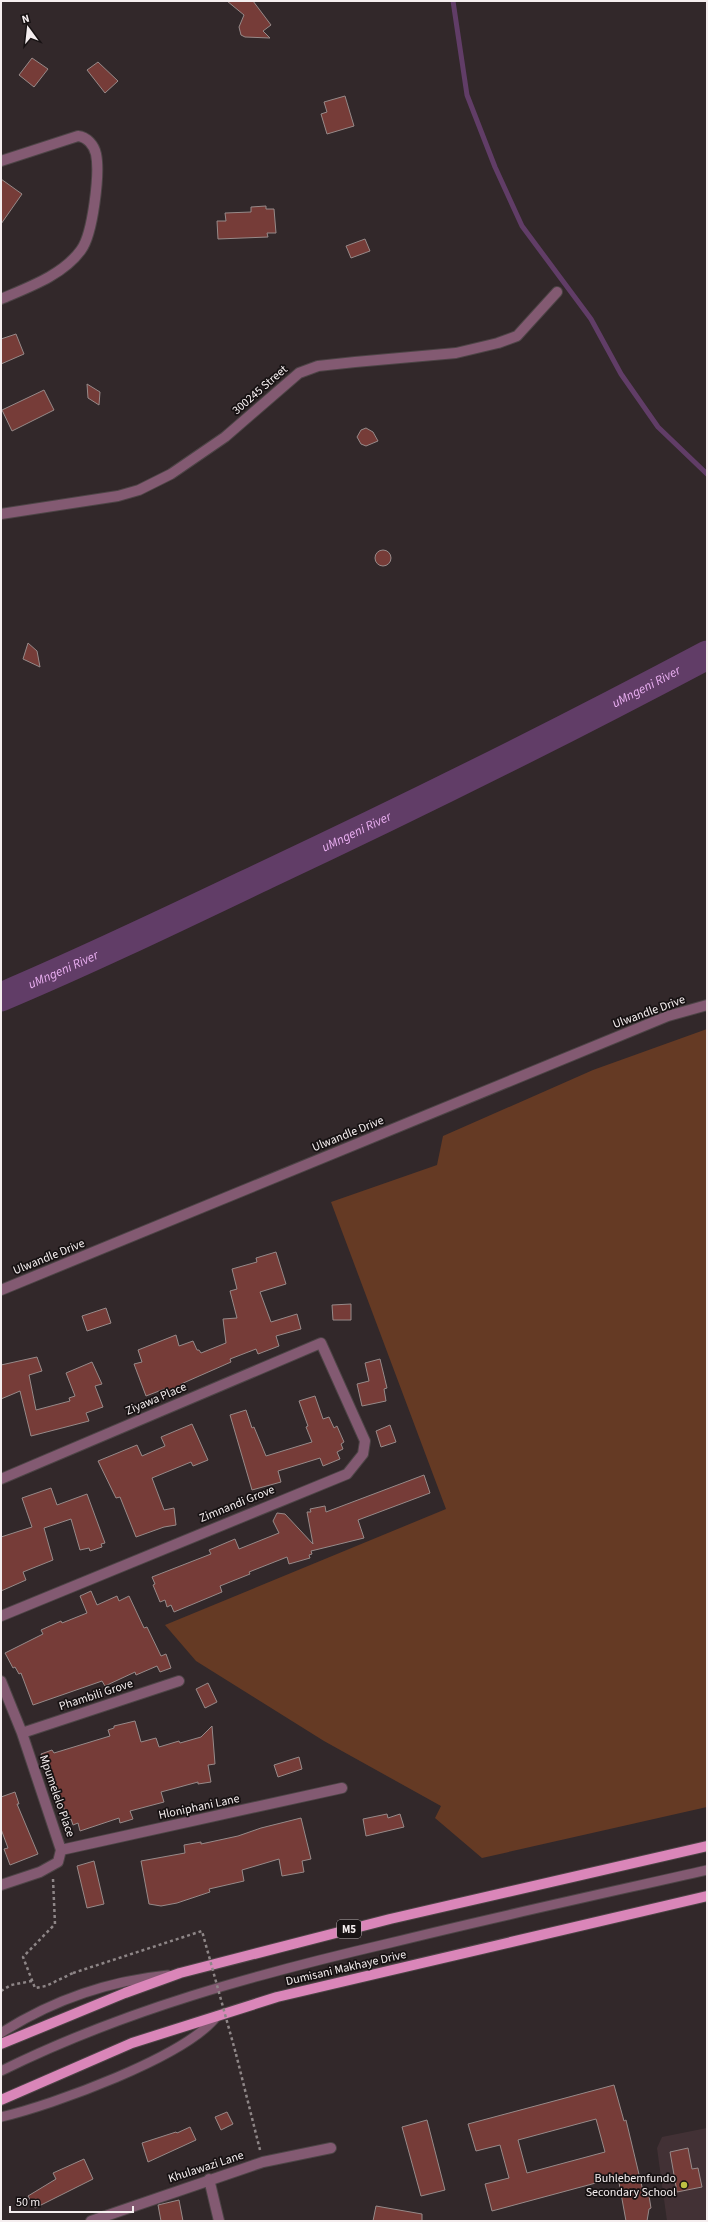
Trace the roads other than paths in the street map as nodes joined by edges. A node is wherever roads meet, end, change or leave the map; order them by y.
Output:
1 (1, 161) edge
2 (557, 292) dead end
3 (1, 299) edge
4 (1, 514) edge
5 (707, 1005) edge
6 (1, 1290) edge
7 (321, 1343) joint
8 (1, 1479) edge
9 (1, 1616) edge
10 (1, 1681) edge
11 (179, 1681) dead end
12 (22, 1733) junction
13 (342, 1788) dead end
14 (707, 1846) edge
15 (61, 1850) junction
16 (707, 1870) edge
17 (1, 1885) edge
18 (707, 1896) edge
19 (180, 1973) junction
20 (216, 2016) junction
21 (1, 2033) edge
22 (1, 2044) edge
23 (1, 2071) edge
24 (1, 2100) edge
25 (1, 2118) edge
26 (331, 2148) dead end
27 (209, 2179) junction
28 (91, 2221) edge
29 (219, 2221) edge

1 - 3 street
2 - 4 street, 300245 Street
5 - 6 street, Ulwandle Drive
7 - 8 street, Ziyawa Place
7 - 9 street, Zimnandi Grove
10 - 12 street, Mpumelelo Place
11 - 12 street, Phambili Grove
12 - 15 street, Mpumelelo Place
13 - 15 street, Hloniphani Lane
14 - 19 main road, M5
15 - 17 street, Mpumelelo Place
16 - 23 lane
18 - 20 main road, Dumisani Makhaye Drive
19 - 21 lane
19 - 22 main road, M5
20 - 24 main road, Dumisani Makhaye Drive
20 - 25 lane
26 - 27 street, Khulawazi Lane
27 - 28 street, Khulawazi Lane
27 - 29 street

